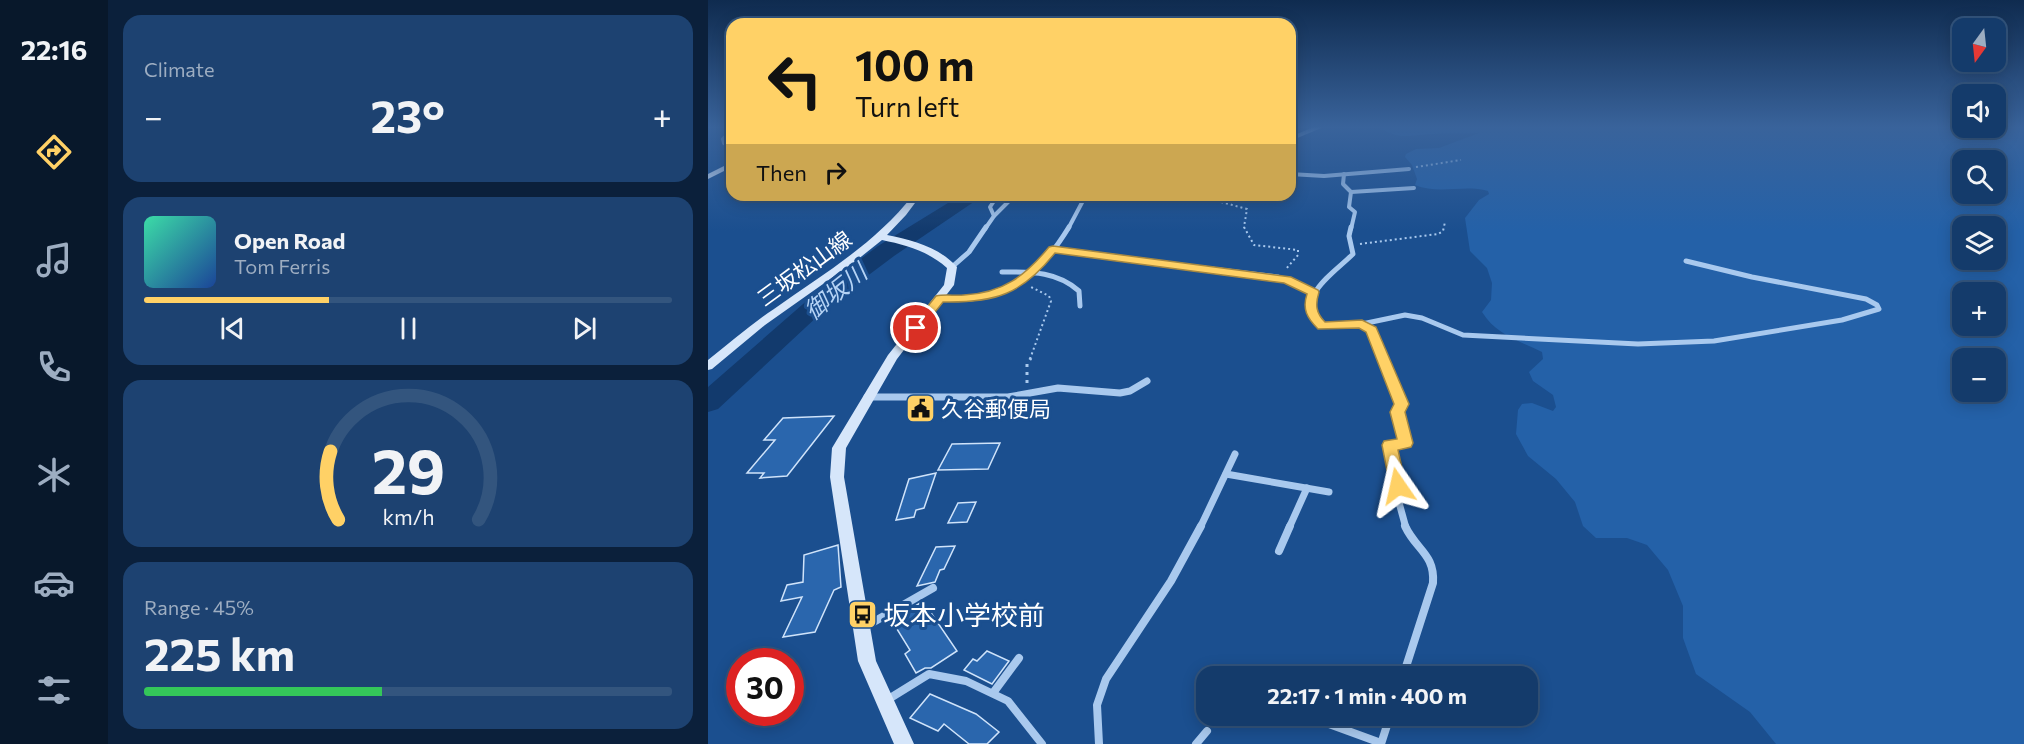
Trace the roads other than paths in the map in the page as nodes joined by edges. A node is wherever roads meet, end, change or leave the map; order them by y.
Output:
1 (726, 167) edge
2 (1409, 169) road end
3 (711, 174) edge
4 (1296, 174) edge
5 (1344, 174) junction
6 (1414, 188) dead end
7 (1351, 192) junction
8 (913, 201) edge
9 (994, 201) edge
10 (1009, 201) edge
11 (1083, 201) edge
12 (994, 216) junction
13 (884, 238) junction
14 (1053, 250) junction
15 (1686, 261) dead end
16 (952, 267) junction
17 (1002, 272) dead end
18 (1035, 272) junction
19 (1313, 292) junction
20 (940, 298) junction
21 (1080, 306) dead end
22 (1362, 324) junction
23 (708, 366) edge
24 (1147, 381) dead end
25 (867, 397) junction
26 (1235, 454) dead end
27 (1226, 474) junction
28 (1307, 488) junction
29 (1329, 492) dead end
30 (1279, 551) dead end
31 (933, 588) dead end
32 (862, 629) junction
33 (1019, 658) dead end
34 (1406, 666) edge
35 (993, 693) junction
36 (885, 701) junction
37 (1334, 726) edge
38 (1387, 726) edge
39 (1208, 731) dead end
40 (1381, 743) edge
41 (904, 744) edge
42 (1042, 744) edge
43 (1099, 744) edge
44 (1196, 744) edge

1 - 3 main road
2 - 5 street
4 - 5 street
5 - 7 street
6 - 7 street
7 - 19 street
8 - 13 main road, 三坂松山線
9 - 12 street
10 - 12 street
11 - 14 street
12 - 16 street
13 - 16 main road
13 - 23 main road, 三坂松山線
14 - 18 street
14 - 19 street
15 - 22 street
16 - 20 main road
17 - 18 street
18 - 20 street
18 - 21 street
19 - 22 street
20 - 25 main road
22 - 34 street
24 - 25 street
25 - 32 main road
26 - 27 street
27 - 28 street
27 - 43 street
28 - 29 street
28 - 30 street
31 - 32 street
32 - 36 main road
33 - 35 street
35 - 36 street
35 - 42 street
36 - 41 main road
37 - 40 street
38 - 40 street
39 - 44 street

